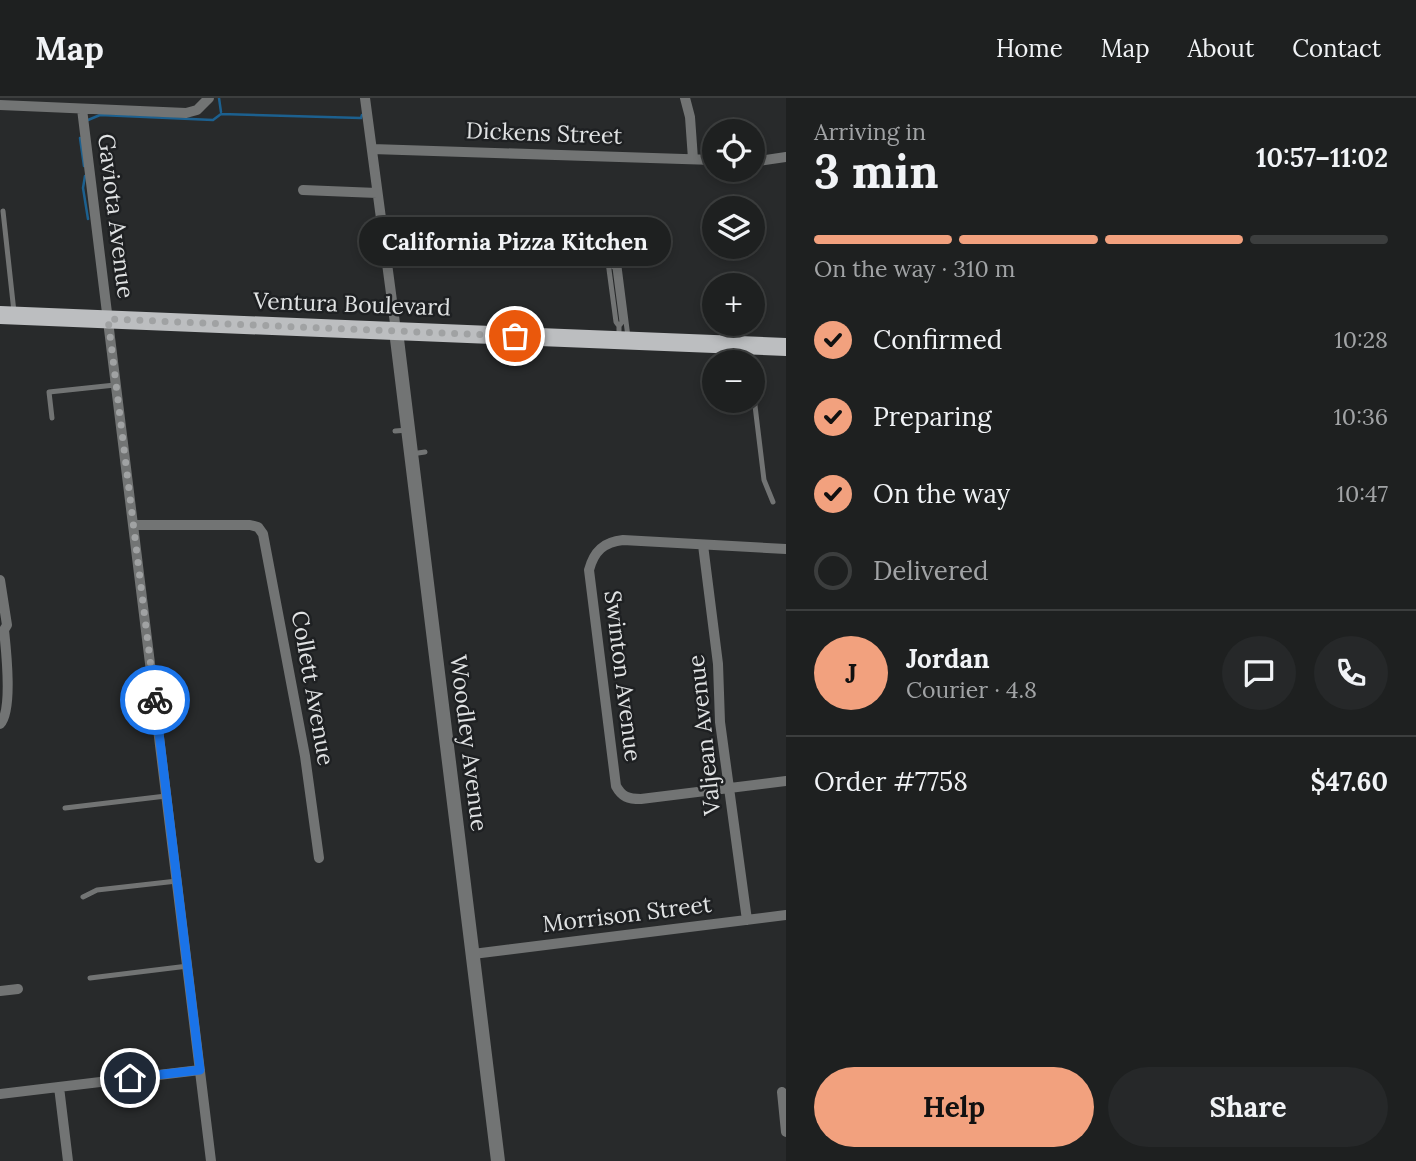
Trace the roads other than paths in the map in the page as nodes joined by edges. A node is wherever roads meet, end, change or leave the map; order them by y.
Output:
1 (132, 98) edge
2 (365, 98) edge
3 (685, 98) edge
4 (207, 101) edge
5 (0, 105) edge
6 (82, 109) junction
7 (132, 111) junction
8 (372, 149) junction
9 (786, 158) edge
10 (693, 159) junction
11 (702, 159) edge
12 (765, 160) edge
13 (303, 190) dead end
14 (377, 193) junction
15 (3, 211) dead end
16 (659, 233) dead end
17 (7, 315) edge
18 (108, 319) junction
19 (396, 331) junction
20 (622, 335) junction
21 (786, 347) edge
22 (724, 350) edge
23 (765, 351) edge
24 (116, 385) junction
25 (756, 413) edge
26 (52, 418) dead end
27 (773, 502) dead end
28 (134, 525) junction
29 (703, 545) junction
30 (786, 549) edge
31 (0, 580) edge
32 (2, 723) edge
33 (786, 781) edge
34 (730, 788) junction
35 (167, 796) junction
36 (65, 808) dead end
37 (318, 858) dead end
38 (177, 881) junction
39 (83, 897) dead end
40 (786, 915) edge
41 (747, 920) junction
42 (473, 954) junction
43 (188, 966) junction
44 (90, 978) dead end
45 (18, 989) dead end
46 (0, 991) edge
47 (200, 1070) junction
48 (59, 1087) junction
49 (782, 1092) dead end
50 (0, 1094) edge
51 (786, 1132) edge
52 (68, 1161) edge
53 (211, 1161) edge
54 (499, 1161) edge

1 - 7 street
2 - 8 street
3 - 10 street
4 - 7 street
5 - 6 street
6 - 7 street
6 - 18 street, Gaviota Avenue
8 - 10 street, Dickens Street
8 - 14 street
9 - 12 street
10 - 11 street, Dickens Street
13 - 14 street
14 - 19 street
15 - 17 lane
16 - 20 lane
17 - 18 main road, Ventura Boulevard
18 - 19 main road, Ventura Boulevard
18 - 24 street, Gaviota Avenue
19 - 20 main road, Ventura Boulevard
19 - 42 street, Woodley Avenue
20 - 20 lane
20 - 22 main road, Ventura Boulevard
21 - 23 main road, Ventura Boulevard
24 - 26 lane
24 - 28 street, Gaviota Avenue
25 - 27 lane
28 - 35 street, Gaviota Avenue
28 - 37 street, Collett Avenue
29 - 30 street
29 - 34 street, Valjean Avenue
29 - 34 street, Swinton Avenue
31 - 32 street
33 - 34 street
34 - 41 street, Valjean Avenue
35 - 36 lane
35 - 38 street, Gaviota Avenue
38 - 39 lane
38 - 43 street, Gaviota Avenue
40 - 41 street, Morrison Street
41 - 42 street, Morrison Street
42 - 54 street, Woodley Avenue
43 - 44 lane
43 - 47 street, Gaviota Avenue
45 - 46 street
47 - 48 street
47 - 53 street, Gaviota Avenue
48 - 50 street
48 - 52 street
49 - 51 street

